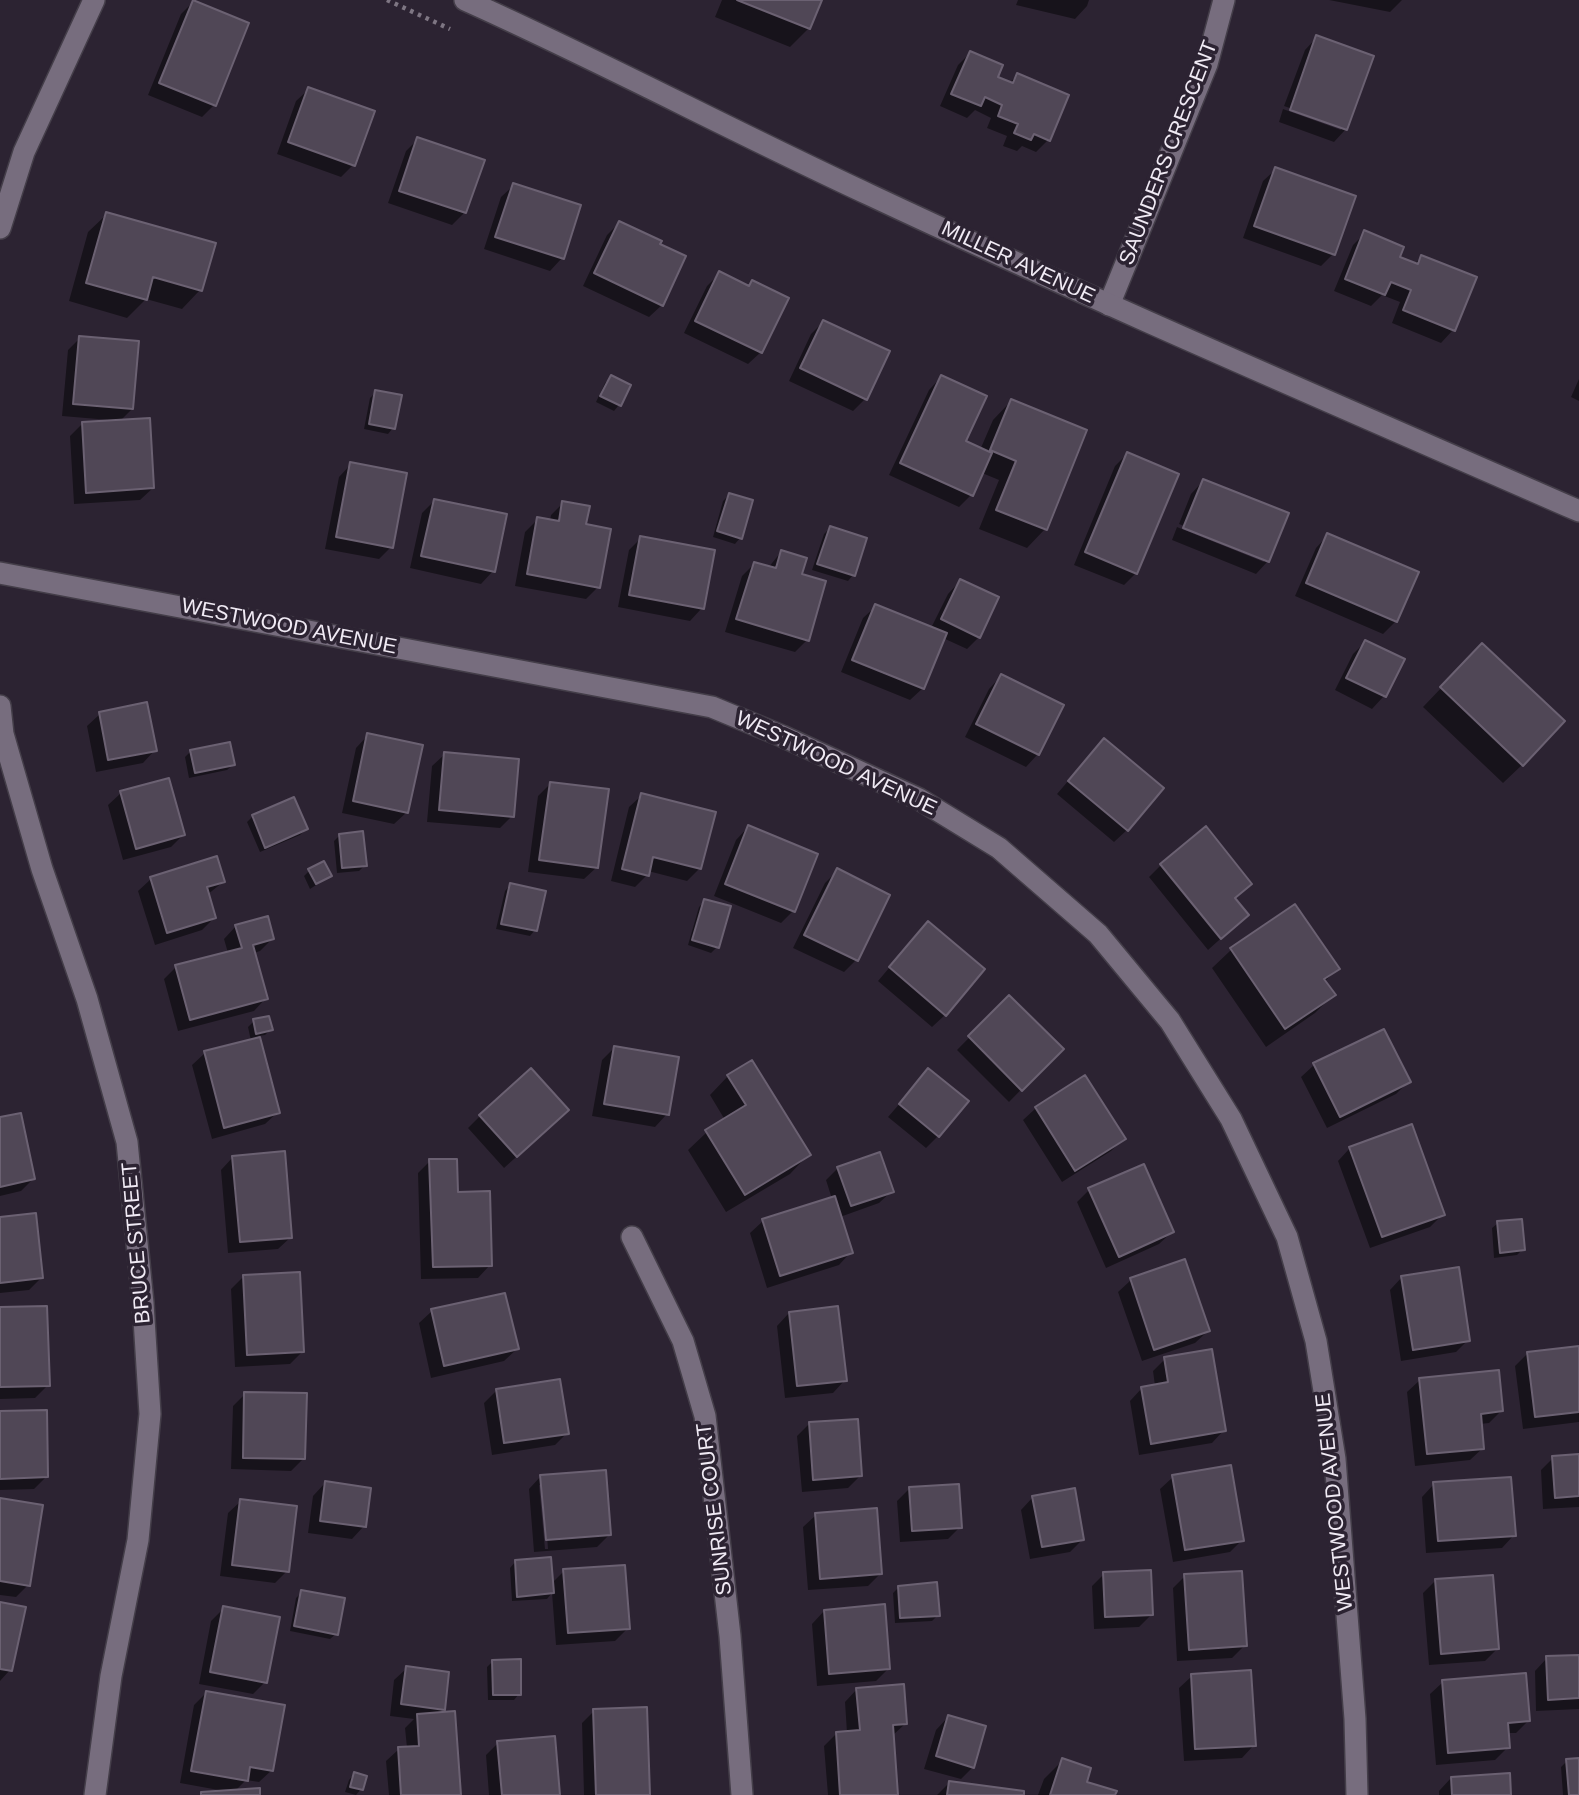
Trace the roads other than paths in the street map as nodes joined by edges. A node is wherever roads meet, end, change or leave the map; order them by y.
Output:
1 (94, 0) edge
2 (465, 0) edge
3 (1224, 0) edge
4 (0, 228) edge
5 (1109, 305) junction
6 (1579, 511) edge
7 (0, 573) edge
8 (0, 706) edge
9 (632, 1237) dead end
10 (95, 1795) edge
11 (742, 1795) edge
12 (1357, 1795) edge

1 - 4 street
2 - 5 street, MILLER AVENUE
3 - 5 street, SAUNDERS CRESCENT
5 - 6 street, MILLER AVENUE
7 - 12 street, WESTWOOD AVENUE
8 - 10 street, BRUCE STREET
9 - 11 street, SUNRISE COURT

